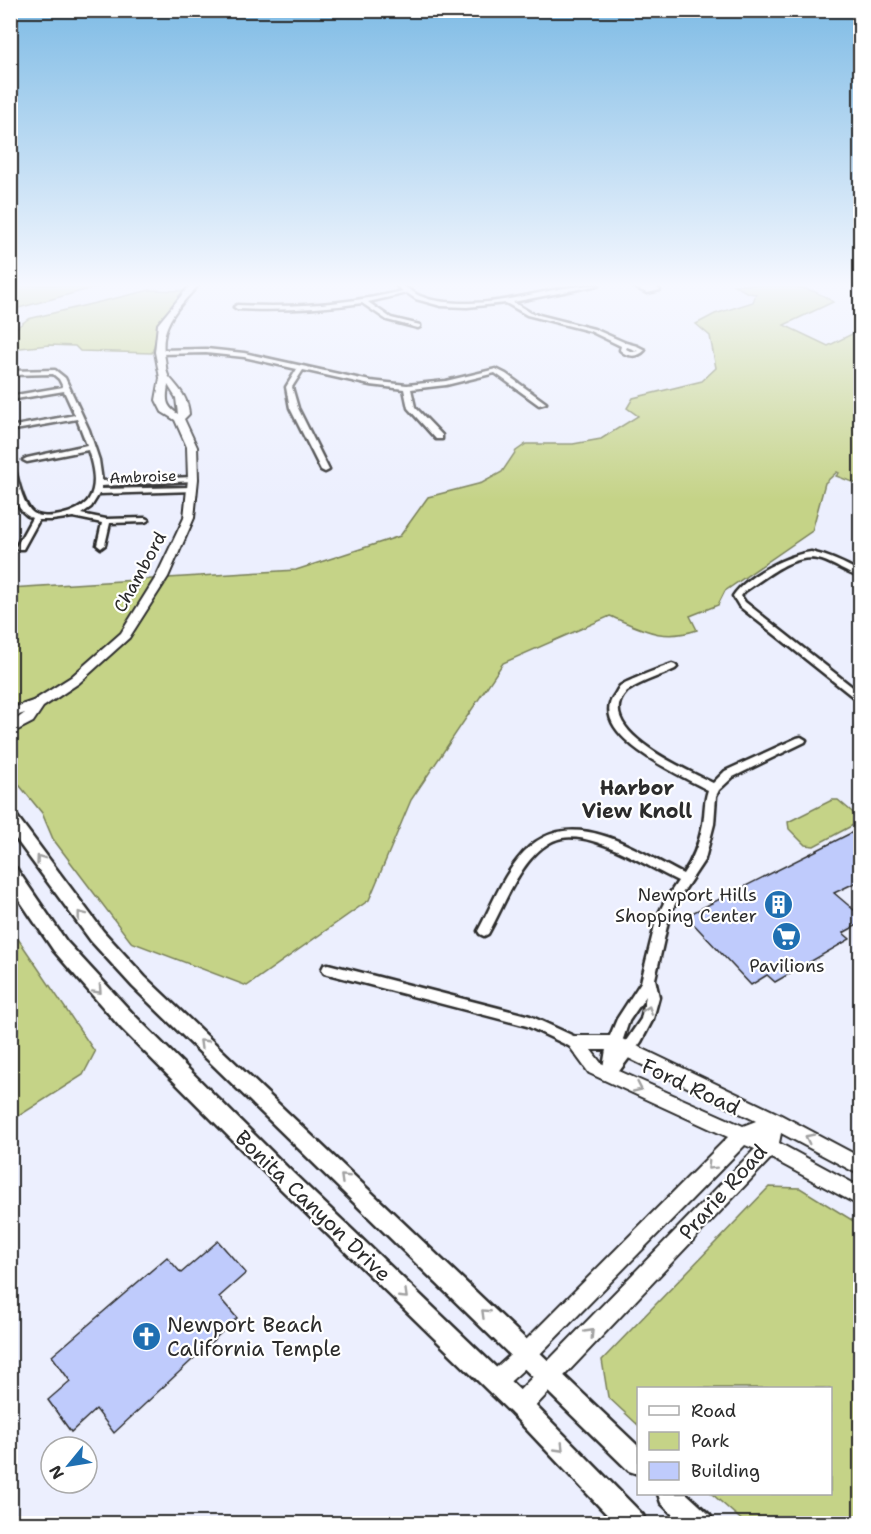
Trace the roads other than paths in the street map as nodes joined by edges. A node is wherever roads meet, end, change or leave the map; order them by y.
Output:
1 (160, 357) edge
2 (251, 357) edge
3 (301, 368) junction
4 (10, 373) edge
5 (164, 378) junction
6 (407, 387) junction
7 (66, 389) junction
8 (179, 396) junction
9 (10, 398) edge
10 (162, 399) junction
11 (542, 403) dead end
12 (182, 416) junction
13 (78, 417) junction
14 (15, 428) dead end
15 (439, 437) dead end
16 (90, 447) junction
17 (27, 460) dead end
18 (10, 466) edge
19 (325, 471) dead end
20 (193, 484) junction
21 (97, 488) junction
22 (22, 499) junction
23 (10, 501) edge
24 (74, 515) junction
25 (37, 517) junction
26 (145, 520) dead end
27 (106, 521) junction
28 (101, 544) dead end
29 (20, 547) dead end
30 (861, 575) edge
31 (672, 667) dead end
32 (861, 698) edge
33 (38, 704) junction
34 (10, 714) edge
35 (10, 730) edge
36 (801, 740) dead end
37 (714, 788) junction
38 (10, 819) edge
39 (10, 872) edge
40 (685, 880) junction
41 (484, 931) dead end
42 (328, 969) dead end
43 (649, 977) junction
44 (575, 1043) junction
45 (621, 1046) junction
46 (609, 1074) junction
47 (775, 1121) junction
48 (742, 1135) junction
49 (769, 1147) junction
50 (861, 1166) edge
51 (861, 1197) edge
52 (527, 1353) junction
53 (550, 1376) junction
54 (495, 1382) junction
55 (520, 1406) junction
56 (637, 1460) edge
57 (671, 1495) edge
58 (634, 1524) edge
59 (701, 1524) edge

1 - 5 street, Chambord
2 - 3 street
3 - 6 street
3 - 19 street
4 - 7 street, Ambroise
5 - 8 street, Chambord
5 - 10 street, Chambord
6 - 11 street
6 - 15 street
7 - 9 street
7 - 13 street, Ambroise
8 - 10 street
8 - 12 street, Chambord
10 - 12 street, Chambord
12 - 20 street, Chambord
13 - 14 street
13 - 16 street, Ambroise
16 - 17 street
16 - 21 street, Ambroise
18 - 22 street
20 - 21 street, Ambroise
20 - 33 street, Chambord
21 - 24 street, Ambroise
22 - 23 street
22 - 25 street
24 - 25 street
24 - 27 street
25 - 29 street
26 - 27 street
27 - 28 street
30 - 32 street
31 - 37 street
33 - 34 street, Chambord
33 - 35 street, Chambord
36 - 37 street
37 - 40 street
52 -> 38 main road
39 -> 54 main road, Bonita Canyon Drive
40 - 41 street
40 - 43 street
42 - 44 street, Ford Road
43 - 45 street
45 -> 43 street
44 - 45 street, Ford Road
44 - 46 street, Ford Road
45 - 46 street
45 - 47 street, Ford Road
46 -> 48 street, Ford Road
47 - 48 street, Prarie Road
47 - 49 street, Prarie Road
50 -> 47 street, Ford Road
48 - 49 street, Ford Road
48 -> 52 street, Prarie Road
49 - 51 street, Ford Road
53 -> 49 street, Prarie Road
52 - 53 main road
52 - 54 street, Prarie Road
53 - 55 street, Prarie Road
53 - 56 main road
54 - 55 main road, Bonita Canyon Drive
55 -> 58 main road, Bonita Canyon Drive
57 - 59 main road

